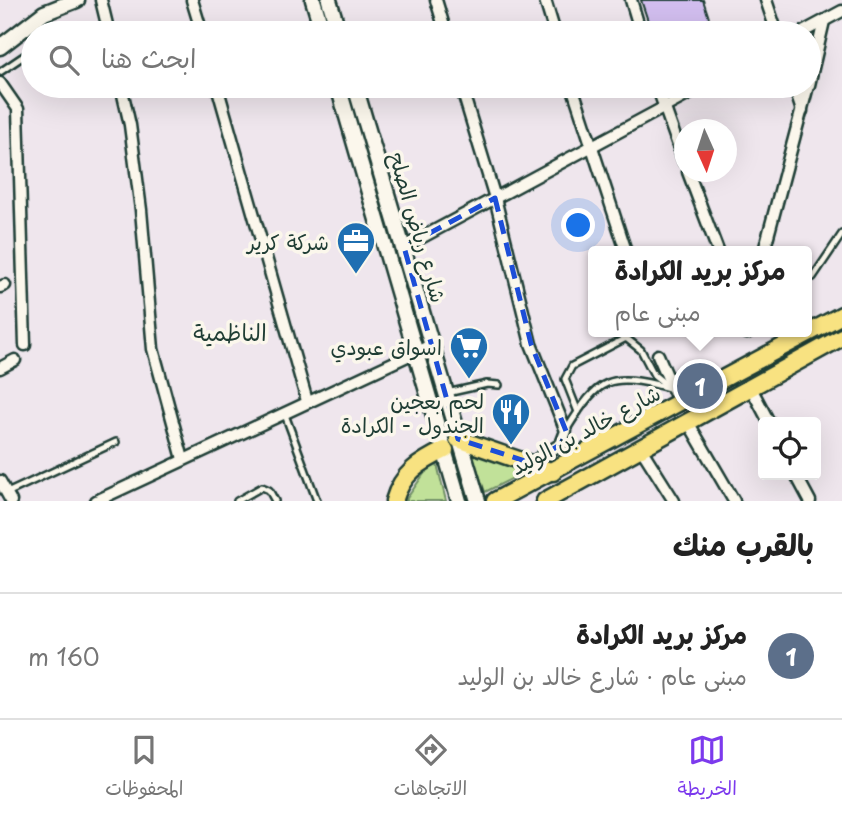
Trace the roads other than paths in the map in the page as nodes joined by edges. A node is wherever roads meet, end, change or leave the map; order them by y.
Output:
1 (77, 0) edge
2 (101, 0) edge
3 (192, 0) edge
4 (313, 0) edge
5 (329, 0) edge
6 (436, 0) edge
7 (545, 0) edge
8 (631, 0) edge
9 (766, 0) edge
10 (842, 11) edge
11 (34, 21) edge
12 (106, 21) edge
13 (198, 21) edge
14 (325, 21) edge
15 (330, 21) edge
16 (442, 21) edge
17 (551, 21) edge
18 (637, 21) edge
19 (773, 21) edge
20 (824, 21) junction
21 (821, 23) edge
22 (21, 31) edge
23 (821, 34) edge
24 (0, 47) edge
25 (21, 58) edge
26 (0, 72) edge
27 (0, 83) edge
28 (124, 98) edge
29 (220, 98) edge
30 (341, 98) edge
31 (359, 98) edge
32 (465, 98) edge
33 (576, 98) edge
34 (661, 98) edge
35 (681, 98) edge
36 (798, 98) edge
37 (806, 98) edge
38 (664, 107) junction
39 (802, 112) junction
40 (674, 134) edge
41 (591, 146) junction
42 (692, 182) edge
43 (495, 198) junction
44 (842, 234) edge
45 (624, 246) edge
46 (716, 246) edge
47 (765, 246) edge
48 (404, 247) junction
49 (813, 277) dead end
50 (842, 315) edge
51 (812, 330) edge
52 (797, 337) edge
53 (842, 337) edge
54 (25, 345) dead end
55 (431, 345) junction
56 (415, 352) junction
57 (658, 355) dead end
58 (15, 360) dead end
59 (0, 368) edge
60 (499, 385) dead end
61 (751, 388) junction
62 (444, 394) junction
63 (675, 396) junction
64 (307, 401) junction
65 (284, 412) junction
66 (578, 412) junction
67 (766, 417) edge
68 (688, 422) junction
69 (566, 431) junction
70 (458, 439) junction
71 (116, 442) dead end
72 (640, 447) junction
73 (445, 450) junction
74 (184, 459) junction
75 (531, 463) junction
76 (550, 473) junction
77 (799, 480) edge
78 (0, 481) edge
79 (9, 497) edge
80 (550, 500) edge
81 (96, 501) edge
82 (237, 501) edge
83 (275, 501) edge
84 (317, 501) edge
85 (394, 501) edge
86 (459, 501) edge
87 (478, 501) edge
88 (495, 501) edge
89 (518, 501) edge
90 (674, 501) edge
91 (734, 501) edge
92 (810, 501) edge

1 - 11 street
2 - 12 street
3 - 13 street
4 - 14 street
5 - 15 street
6 - 16 street
7 - 17 street
8 - 18 street
9 - 19 street
10 - 20 street
20 - 21 street
20 - 23 street
22 - 24 street
25 - 26 lane
27 - 54 street
28 - 74 street
29 - 64 street
30 - 56 street, شارع رياض الصلح
31 - 48 street, شارع رياض الصلح
32 - 43 street
33 - 41 street
34 - 38 street
35 - 38 street
36 - 39 street
37 - 39 street
38 - 40 street
38 - 41 street
39 - 47 street
41 - 43 street
41 - 45 street
42 - 46 street
43 - 48 street
43 - 69 street
44 - 49 lane
48 - 55 street, شارع رياض الصلح
50 - 51 main road, شارع خالد بن الوليد
52 - 63 main road, شارع خالد بن الوليد
53 - 61 main road, شارع خالد بن الوليد
55 - 56 street
55 - 62 street, شارع رياض الصلح
56 - 64 street
56 - 73 street, شارع رياض الصلح
57 - 63 street
58 - 59 street
60 - 62 lane
61 - 67 street
61 - 68 main road, شارع خالد بن الوليد
62 - 70 street, شارع رياض الصلح
63 - 66 lane
63 - 66 lane
63 - 76 main road, شارع خالد بن الوليد
64 - 65 street
65 - 74 street
65 - 84 lane
66 - 69 lane
68 - 72 main road, شارع خالد بن الوليد
68 - 91 street
69 - 75 street
70 - 75 main road
70 - 87 street, شارع رياض الصلح
71 - 79 lane
72 - 80 main road, شارع خالد بن الوليد
72 - 90 street
73 - 85 main road
73 - 86 street, شارع رياض الصلح
74 - 81 street
75 - 76 main road
76 - 88 main road, شارع خالد بن الوليد
76 - 89 main road
77 - 92 street
78 - 79 street
82 - 83 lane

